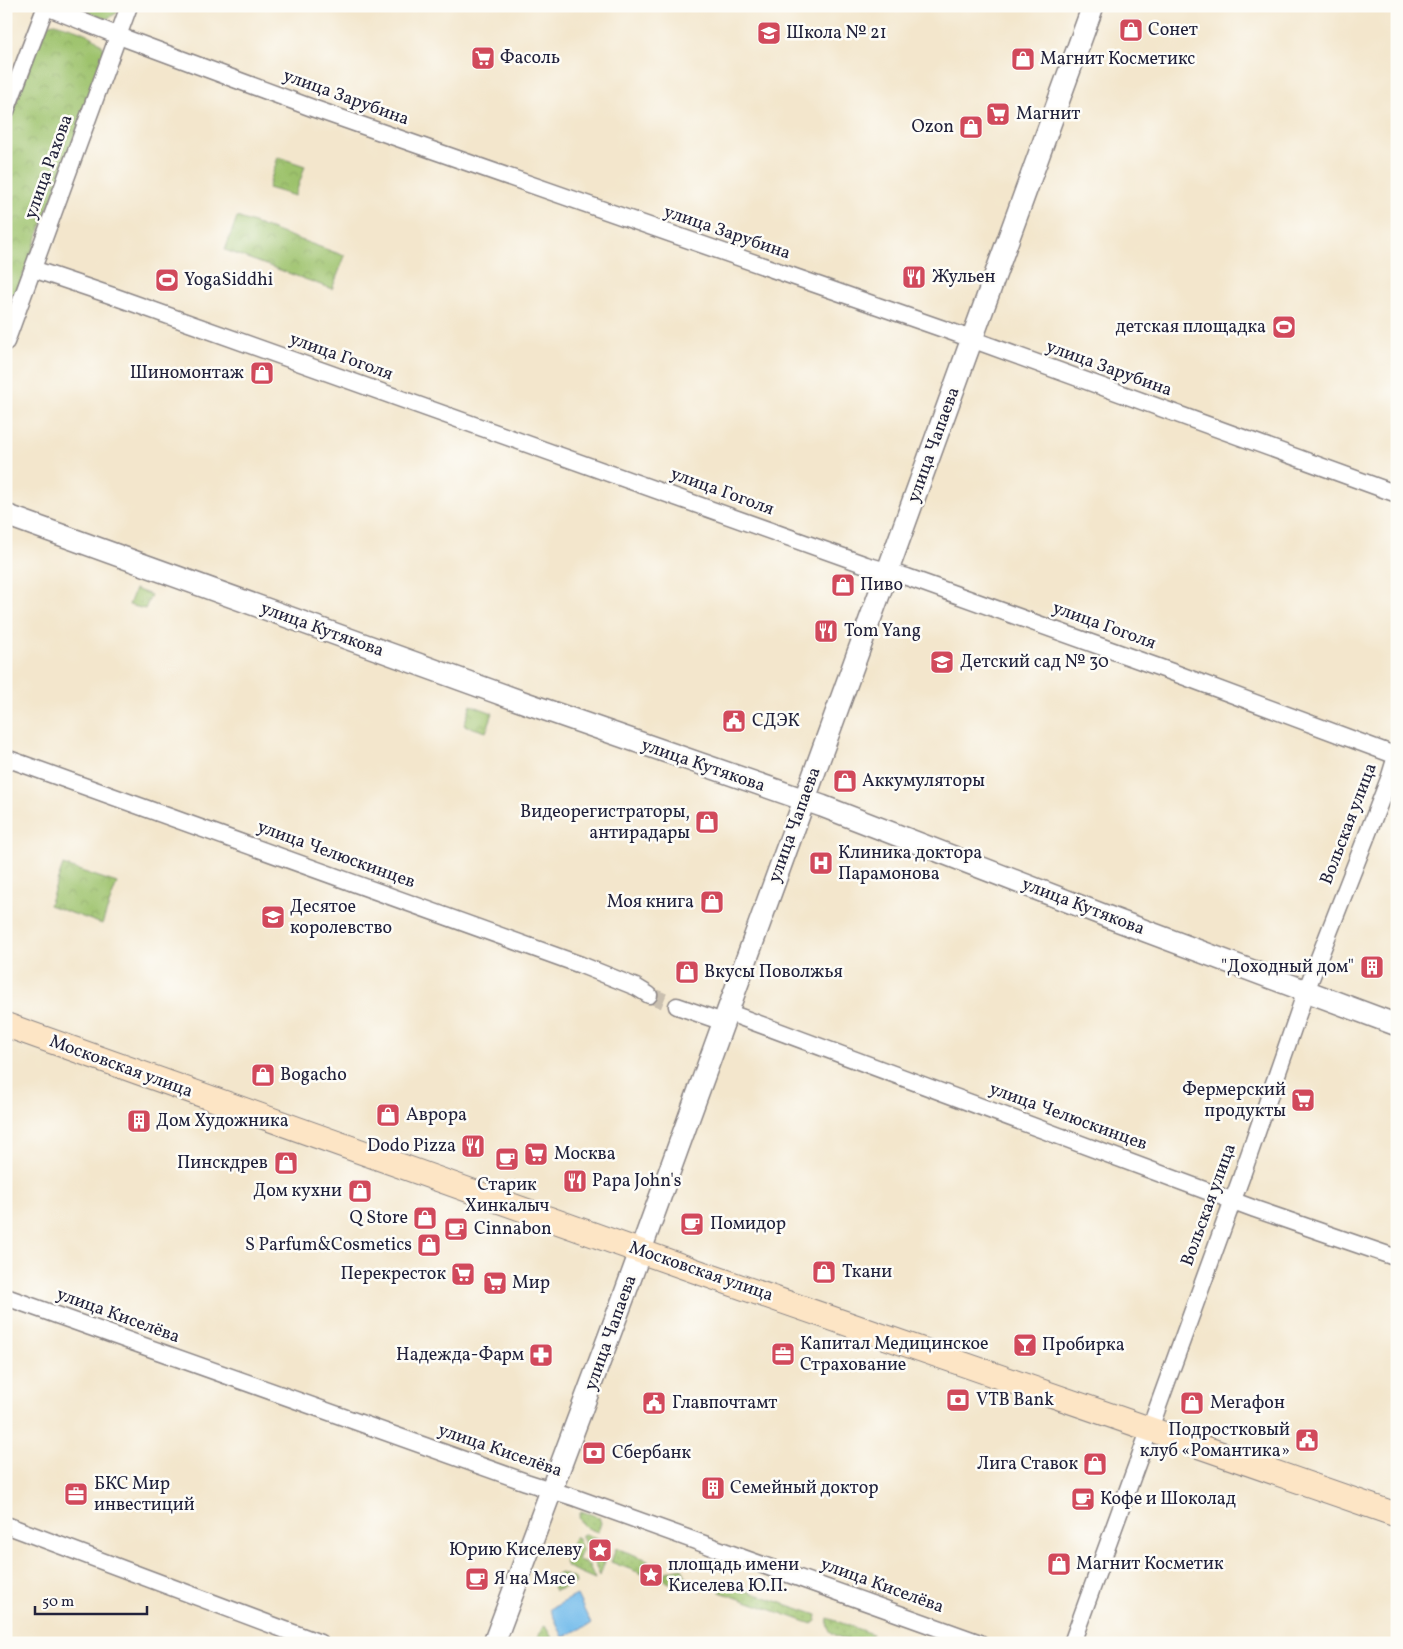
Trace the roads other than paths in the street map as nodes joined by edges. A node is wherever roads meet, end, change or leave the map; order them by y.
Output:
1 (45, 6) edge
2 (129, 6) edge
3 (1093, 6) edge
4 (119, 36) junction
5 (6, 111) edge
6 (33, 269) junction
7 (972, 340) junction
8 (6, 342) edge
9 (1397, 494) edge
10 (6, 515) edge
11 (888, 572) junction
12 (1396, 755) edge
13 (6, 758) edge
14 (805, 800) junction
15 (1306, 991) junction
16 (649, 995) tunnel mouth
17 (677, 1006) tunnel mouth
18 (725, 1017) junction
19 (6, 1025) edge
20 (1397, 1025) edge
21 (1232, 1200) junction
22 (640, 1251) junction
23 (1397, 1258) edge
24 (6, 1298) edge
25 (1150, 1429) junction
26 (552, 1490) junction
27 (1397, 1515) edge
28 (6, 1525) edge
29 (320, 1643) edge
30 (494, 1643) edge
31 (980, 1643) edge
32 (1072, 1643) edge

1 - 4 street, улица Зарубина
1 - 5 street
2 - 4 street, улица Рахова
3 - 7 street, улица Чапаева
4 - 6 street, улица Рахова
4 - 7 street, улица Зарубина
6 - 8 street, улица Рахова
6 - 11 street, улица Гоголя
7 - 9 street, улица Зарубина
7 - 11 street, улица Чапаева
10 - 14 street, улица Кутякова
11 - 12 street, улица Гоголя
11 - 14 street, улица Чапаева
12 - 15 street, Вольская улица
13 - 16 street, улица Челюскинцев
14 - 15 street, улица Кутякова
14 - 18 street, улица Чапаева
15 - 20 street, улица Кутякова
15 - 21 street, Вольская улица
17 - 18 street, улица Челюскинцев
18 - 21 street, улица Челюскинцев
18 - 22 street, улица Чапаева
19 - 22 main road, Московская улица
21 - 23 street, улица Челюскинцев
21 - 25 street, Вольская улица
22 - 25 main road, Московская улица
22 - 26 street, улица Чапаева
24 - 26 street, улица Киселёва
25 - 27 main road, Московская улица
25 - 32 street, Вольская улица
26 - 30 street, улица Чапаева
26 - 31 street, улица Киселёва
28 - 29 street

